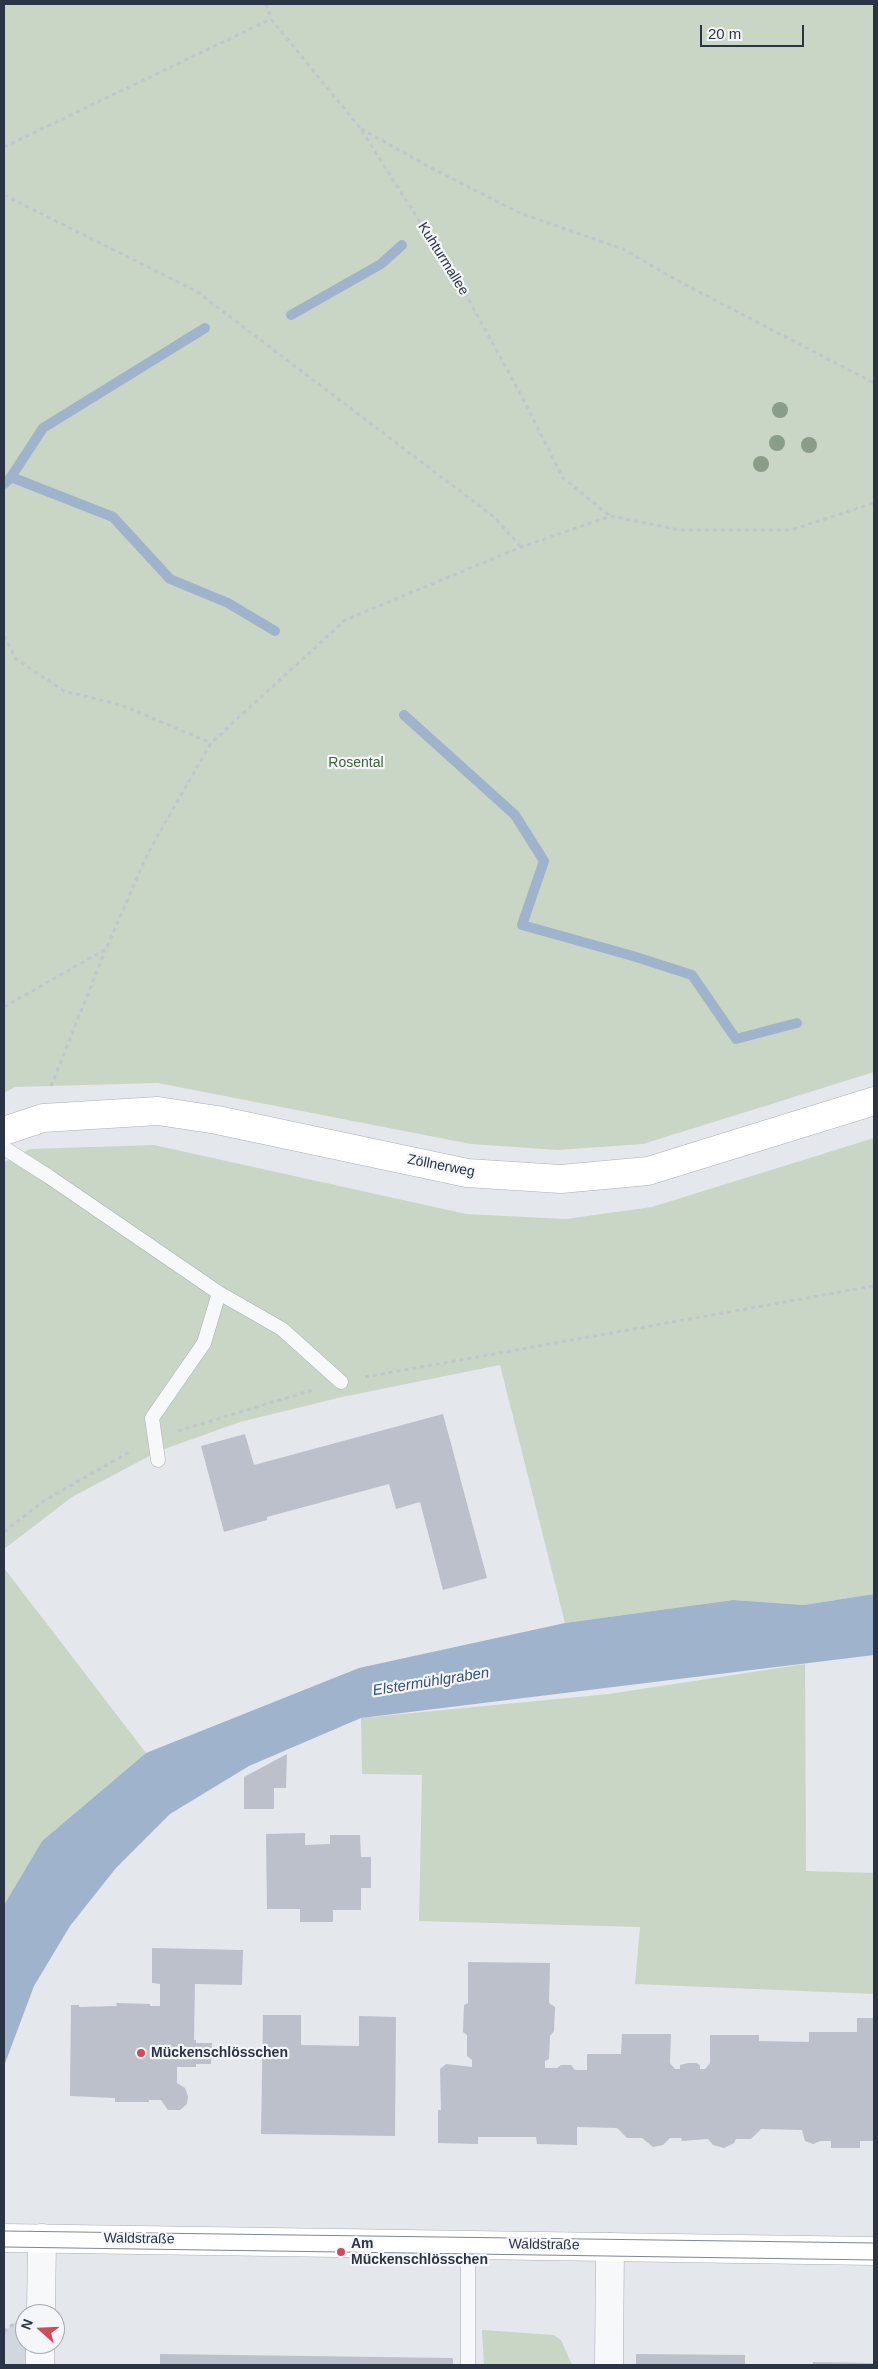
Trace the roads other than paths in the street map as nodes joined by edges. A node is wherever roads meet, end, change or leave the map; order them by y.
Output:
1 (874, 1101) edge
2 (4, 1131) edge
3 (4, 1148) edge
4 (219, 1293) junction
5 (341, 1382) road end
6 (158, 1460) dead end
7 (4, 2238) edge
8 (42, 2238) junction
9 (468, 2244) junction
10 (610, 2246) junction
11 (874, 2250) edge
12 (41, 2304) edge
13 (468, 2365) edge
14 (609, 2365) edge

1 - 2 main road, Zöllnerweg
3 - 4 lane
4 - 5 lane
4 - 6 lane
7 - 8 main road, Waldstraße
8 - 9 main road, Waldstraße
8 - 12 street
9 - 10 main road, Waldstraße
9 - 13 lane
10 - 11 main road, Waldstraße
10 - 14 street

